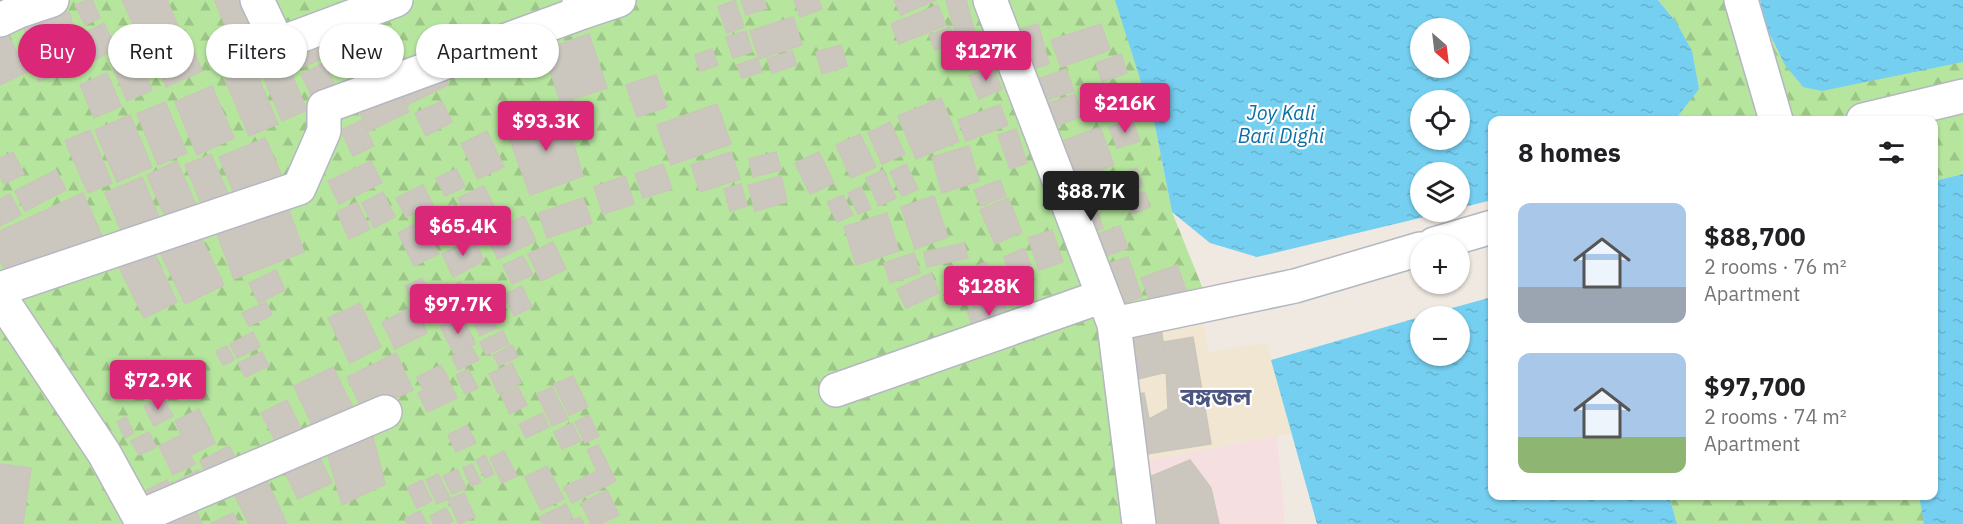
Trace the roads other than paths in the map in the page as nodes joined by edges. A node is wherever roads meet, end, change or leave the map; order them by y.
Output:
1 (52, 0) edge
2 (257, 0) edge
3 (396, 0) edge
4 (619, 0) edge
5 (990, 0) edge
6 (1741, 0) edge
7 (581, 6) edge
8 (0, 20) edge
9 (1963, 96) edge
10 (1775, 116) edge
11 (1880, 116) edge
12 (1488, 228) edge
13 (1468, 234) edge
14 (1410, 252) edge
15 (0, 289) edge
16 (0, 297) edge
17 (1109, 310) junction
18 (837, 390) dead end
19 (385, 412) dead end
20 (141, 520) edge
21 (1129, 521) edge

1 - 8 street
2 - 3 street
4 - 7 street
5 - 17 street
6 - 10 street
7 - 15 street
9 - 11 street
12 - 13 street
14 - 17 street
16 - 20 street
17 - 18 street
17 - 21 street
19 - 20 street

